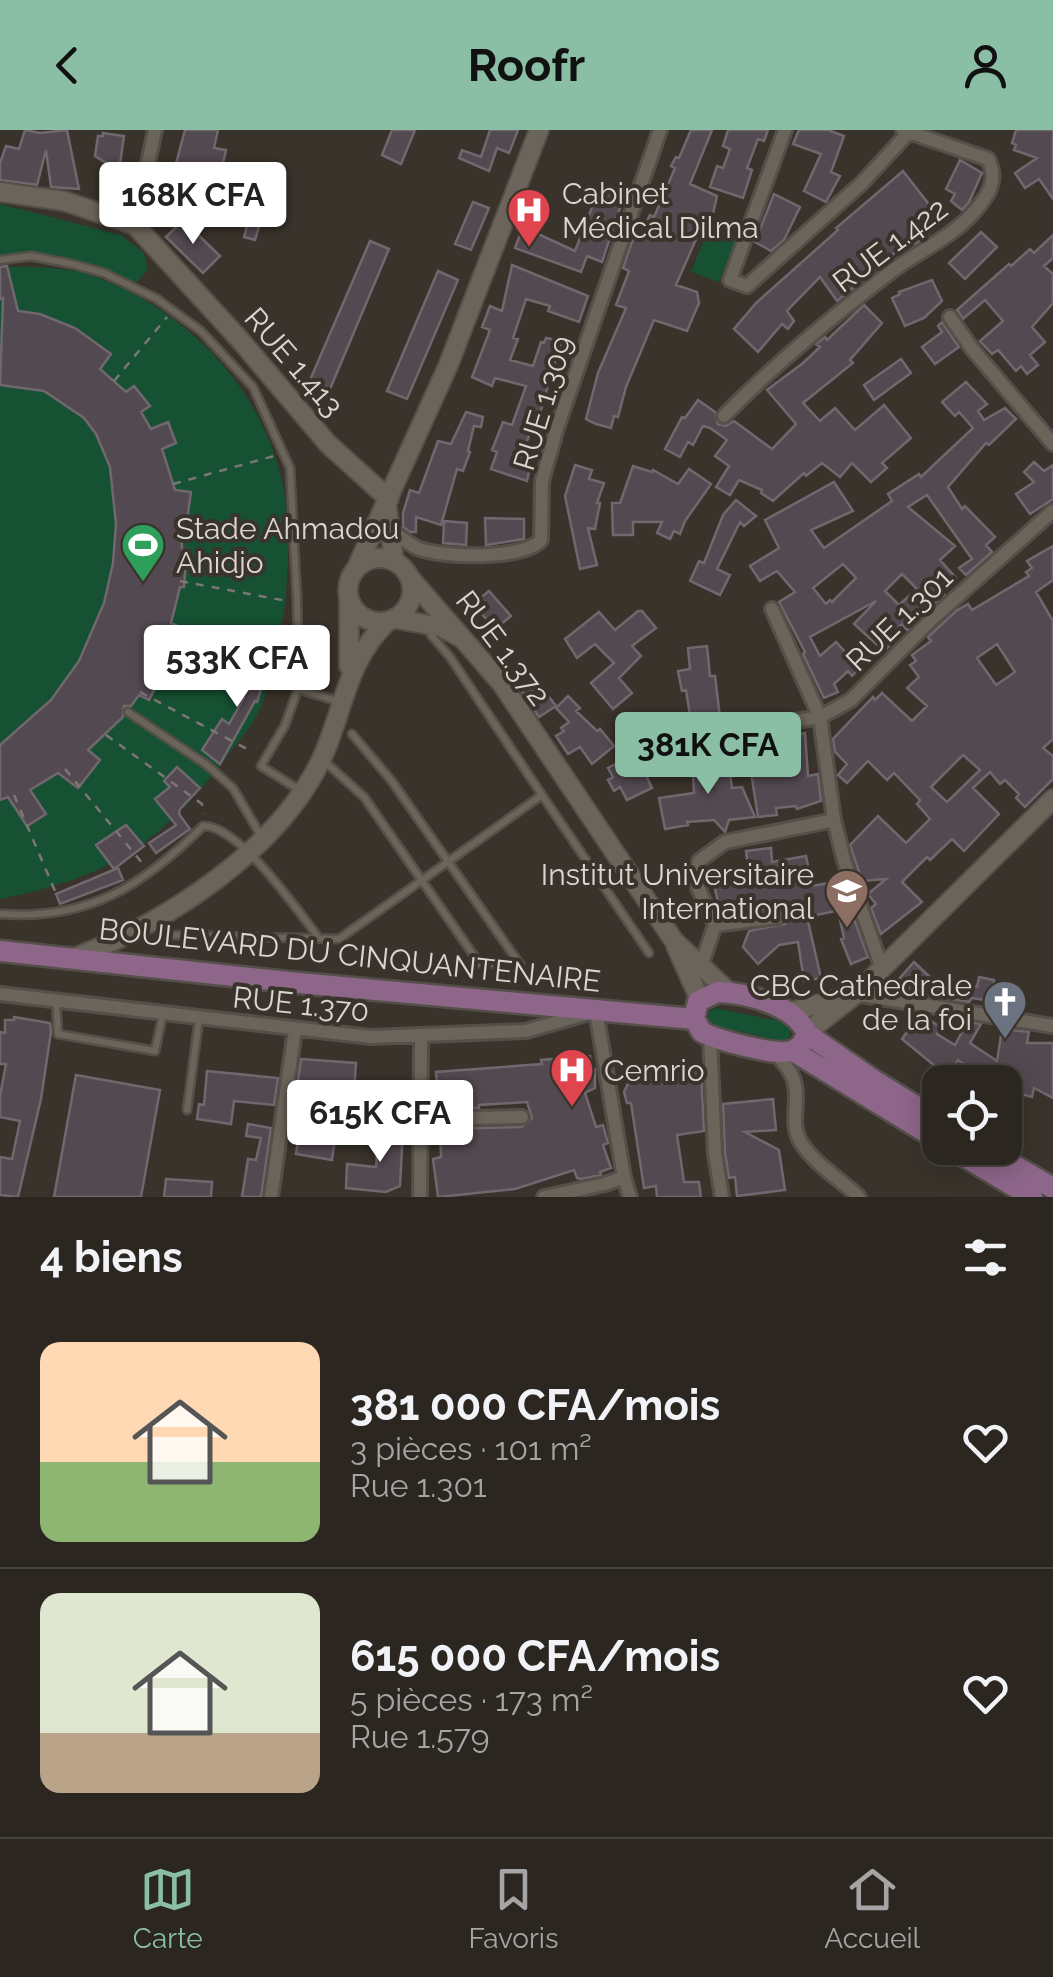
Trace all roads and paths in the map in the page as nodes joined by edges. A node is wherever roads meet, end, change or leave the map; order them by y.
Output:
1 (156, 130) edge
2 (539, 130) edge
3 (660, 130) edge
4 (785, 130) edge
5 (914, 132) edge
6 (0, 192) edge
7 (135, 226) junction
8 (0, 260) edge
9 (168, 316) dead end
10 (950, 317) dead end
11 (114, 381) dead end
12 (724, 416) dead end
13 (1053, 444) edge
14 (276, 456) dead end
15 (173, 484) dead end
16 (388, 502) junction
17 (1053, 510) edge
18 (390, 530) junction
19 (288, 534) dead end
20 (182, 539) dead end
21 (394, 561) junction
22 (356, 569) junction
23 (410, 578) junction
24 (180, 581) dead end
25 (286, 601) dead end
26 (350, 601) junction
27 (772, 609) dead end
28 (392, 620) junction
29 (431, 635) dead end
30 (166, 639) dead end
31 (466, 640) junction
32 (348, 682) junction
33 (298, 686) junction
34 (140, 692) dead end
35 (342, 702) junction
36 (128, 712) dead end
37 (820, 717) junction
38 (352, 734) dead end
39 (106, 735) dead end
40 (695, 738) dead end
41 (247, 749) dead end
42 (322, 758) junction
43 (64, 769) dead end
44 (302, 792) junction
45 (14, 795) dead end
46 (542, 795) junction
47 (1053, 799) edge
48 (834, 820) junction
49 (203, 826) junction
50 (255, 843) junction
51 (446, 862) junction
52 (150, 873) junction
53 (422, 880) junction
54 (58, 898) dead end
55 (0, 914) edge
56 (778, 917) dead end
57 (715, 925) junction
58 (171, 935) dead end
59 (319, 938) junction
60 (674, 940) junction
61 (0, 951) edge
62 (649, 953) dead end
63 (76, 957) junction
64 (702, 966) junction
65 (882, 968) junction
66 (729, 992) junction
67 (0, 994) edge
68 (856, 994) junction
69 (56, 1001) junction
70 (697, 1009) junction
71 (596, 1011) junction
72 (790, 1012) junction
73 (164, 1014) junction
74 (199, 1018) junction
75 (1053, 1026) edge
76 (295, 1030) junction
77 (806, 1033) junction
78 (710, 1036) junction
79 (421, 1038) junction
80 (784, 1051) junction
81 (187, 1110) dead end
82 (922, 1110) edge
83 (522, 1118) dead end
84 (420, 1119) junction
85 (922, 1131) edge
86 (978, 1165) edge
87 (1013, 1165) edge
88 (624, 1176) junction
89 (1053, 1188) edge
90 (271, 1197) edge
91 (420, 1197) edge
92 (544, 1197) edge
93 (630, 1197) edge
94 (722, 1197) edge
95 (859, 1197) edge
96 (1032, 1197) edge

1 - 7 street
2 - 16 main road
3 - 18 street, RUE 1.309
4 - 5 street
5 - 12 street, RUE 1.422
6 - 7 main road, RUE 1.413
7 - 16 main road, RUE 1.413
8 - 33 lane
9 - 11 path
10 - 13 street
14 - 15 path
16 - 18 main road
16 - 22 main road
17 - 37 street, RUE 1.301
18 - 21 main road
19 - 20 path
21 - 22 main road
21 - 23 main road
22 - 26 main road
23 - 28 main road
23 - 31 main road, RUE 1.372
24 - 25 path
26 - 28 main road
26 - 32 main road
27 - 37 street
28 - 31 main road
28 - 32 main road
29 - 46 lane
30 - 33 path
31 - 60 main road, RUE 1.372
32 - 35 main road
33 - 35 lane
33 - 44 lane
34 - 41 path
35 - 42 main road
36 - 50 lane
37 - 40 street
37 - 48 street
38 - 51 lane
39 - 49 path
42 - 44 main road
42 - 53 lane
43 - 52 path
44 - 50 main road
45 - 54 path
46 - 51 lane
46 - 62 lane
47 - 65 main road
48 - 57 street
48 - 65 street
49 - 50 lane
49 - 52 lane
50 - 59 lane
50 - 63 main road
51 - 53 lane
51 - 53 lane
52 - 55 lane
53 - 59 lane
56 - 57 street
57 - 64 street
58 - 59 lane
60 - 64 main road, RUE 1.372
60 - 70 main road
61 - 63 main road, BOULEVARD DU CINQUANTENAIRE
63 - 71 main road, BOULEVARD DU CINQUANTENAIRE
64 - 66 main road, RUE 1.372
65 - 68 main road
66 - 70 main road
66 - 72 main road
67 - 69 street, RUE 1.370
68 - 72 main road
68 - 75 street
68 - 77 main road
69 - 73 street, RUE 1.370
69 - 73 lane
70 - 71 main road, BOULEVARD DU CINQUANTENAIRE
70 - 78 main road
71 - 79 street, RUE 1.370
71 - 88 street
72 - 77 main road
73 - 74 street, RUE 1.370
74 - 76 street, RUE 1.370
74 - 81 lane
76 - 79 street, RUE 1.370
76 - 90 street
77 - 80 main road
77 - 82 main road
78 - 80 main road
78 - 94 street
79 - 84 street
80 - 85 main road
80 - 95 street
83 - 84 street
84 - 91 street
86 - 96 main road
87 - 89 main road
88 - 92 street
88 - 93 street

